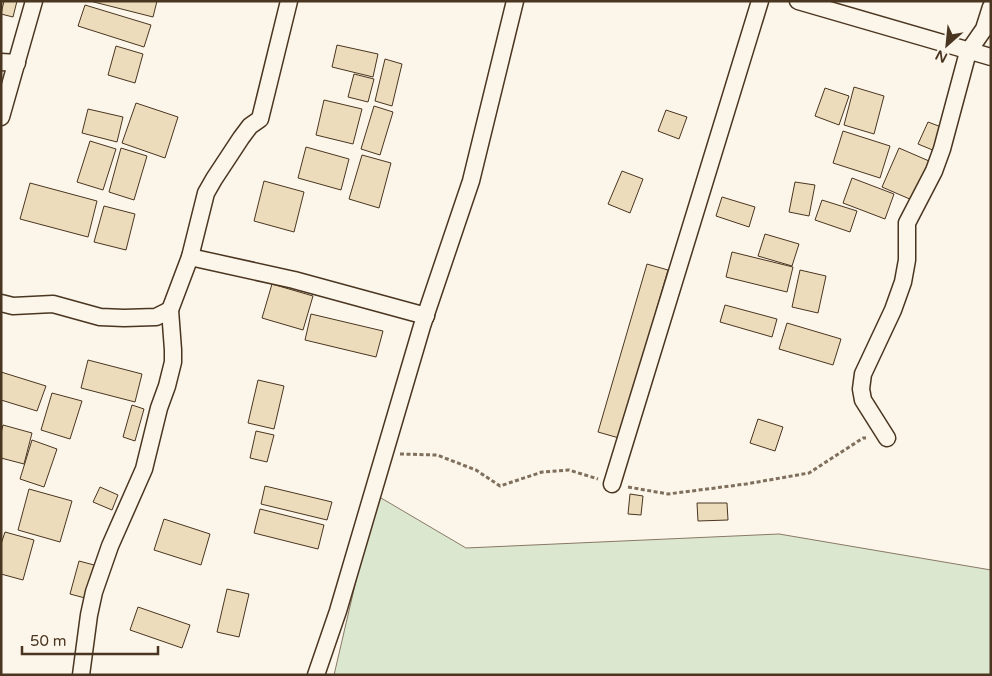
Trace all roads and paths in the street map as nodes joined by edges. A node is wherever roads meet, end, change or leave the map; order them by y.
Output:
1 (34, 1) edge
2 (289, 1) edge
3 (515, 1) edge
4 (760, 1) edge
5 (798, 1) edge
6 (991, 7) edge
7 (968, 52) junction
8 (991, 57) edge
9 (9, 62) edge
10 (1, 117) edge
11 (190, 257) junction
12 (1, 303) edge
13 (170, 310) junction
14 (426, 316) junction
15 (887, 438) dead end
16 (612, 484) dead end
17 (80, 675) edge
18 (316, 675) edge

1 - 9 street
2 - 11 street
3 - 14 street
4 - 16 street
5 - 7 street
6 - 7 street
7 - 8 street
7 - 15 street
9 - 10 street
11 - 13 street
11 - 14 street
12 - 13 street
13 - 17 street
14 - 18 street

